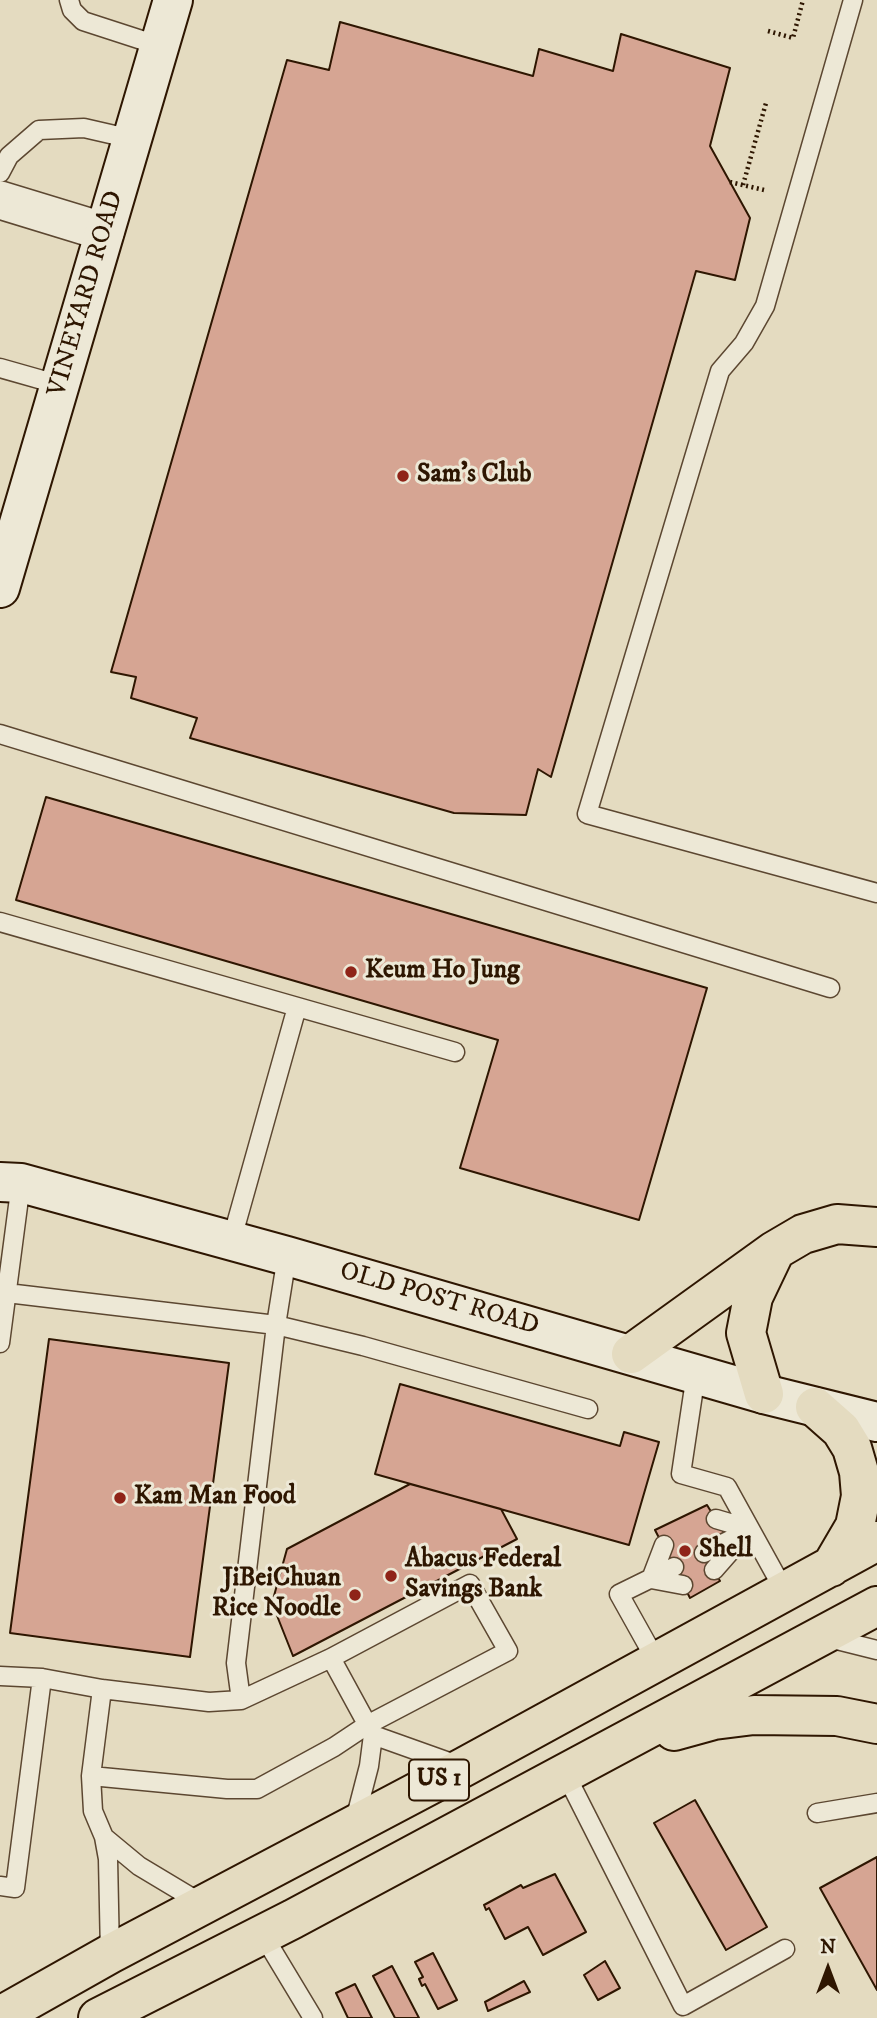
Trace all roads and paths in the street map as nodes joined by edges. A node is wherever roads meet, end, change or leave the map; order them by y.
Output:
1 (69, 0) edge
2 (173, 0) edge
3 (803, 0) edge
4 (853, 0) edge
5 (768, 31) dead end
6 (160, 46) junction
7 (766, 103) dead end
8 (132, 139) junction
9 (0, 173) edge
10 (730, 182) dead end
11 (743, 185) junction
12 (764, 190) dead end
13 (0, 200) edge
14 (105, 232) junction
15 (0, 368) edge
16 (60, 385) junction
17 (0, 588) edge
18 (0, 734) edge
19 (877, 893) edge
20 (0, 922) edge
21 (830, 988) dead end
22 (297, 1007) junction
23 (455, 1052) dead end
24 (11, 1183) edge
25 (877, 1227) edge
26 (231, 1242) junction
27 (775, 1251) junction
28 (287, 1256) junction
29 (6, 1293) junction
30 (276, 1325) junction
31 (0, 1343) edge
32 (631, 1354) junction
33 (696, 1374) junction
34 (764, 1394) junction
35 (815, 1407) junction
36 (588, 1409) dead end
37 (877, 1422) edge
38 (716, 1519) dead end
39 (750, 1530) junction
40 (877, 1541) edge
41 (664, 1545) dead end
42 (704, 1553) dead end
43 (674, 1567) dead end
44 (830, 1567) junction
45 (714, 1570) dead end
46 (651, 1579) junction
47 (683, 1585) dead end
48 (785, 1592) junction
49 (877, 1606) edge
50 (822, 1636) junction
51 (877, 1650) edge
52 (331, 1658) junction
53 (657, 1662) junction
54 (0, 1676) edge
55 (41, 1678) junction
56 (102, 1689) junction
57 (241, 1700) junction
58 (877, 1724) edge
59 (370, 1730) junction
60 (615, 1747) junction
61 (464, 1767) junction
62 (565, 1773) junction
63 (91, 1776) junction
64 (877, 1803) edge
65 (817, 1813) dead end
66 (353, 1826) junction
67 (104, 1837) junction
68 (0, 1886) edge
69 (204, 1905) junction
70 (263, 1935) junction
71 (785, 1949) dead end
72 (110, 1954) junction
73 (0, 2016) edge
74 (101, 2017) edge
75 (313, 2018) edge

1 - 6 lane
2 - 6 street, VINEYARD ROAD
3 - 5 path
4 - 19 lane
6 - 8 street, VINEYARD ROAD
7 - 11 path
8 - 9 lane
8 - 14 street, VINEYARD ROAD
10 - 11 path
11 - 12 path
13 - 14 street
14 - 16 street, VINEYARD ROAD
15 - 16 lane
16 - 17 street, VINEYARD ROAD
18 - 21 lane
20 - 22 lane
22 - 23 lane
22 - 26 lane
24 - 26 street, OLD POST ROAD
24 - 29 lane
25 - 27 highway
26 - 28 street, OLD POST ROAD
27 - 32 highway
27 - 34 highway
28 - 30 lane
28 - 32 street, OLD POST ROAD
29 - 30 lane
29 - 31 lane
30 - 36 lane
30 - 57 lane
32 - 33 street, OLD POST ROAD
33 - 34 street, OLD POST ROAD
33 - 39 lane
34 - 35 street, OLD POST ROAD
35 - 37 street, OLD POST ROAD
35 - 44 highway
38 - 39 lane
39 - 42 lane
39 - 45 lane
39 - 48 lane
40 - 44 highway, US 1
41 - 46 lane
43 - 46 lane
44 - 48 highway, US 1
46 - 47 lane
46 - 53 lane
48 - 53 highway, US 1
49 - 50 highway, US 1
50 - 51 lane
50 - 60 highway, US 1
52 - 57 lane
52 - 59 lane
52 - 59 lane
53 - 61 highway, US 1
54 - 55 lane
55 - 56 lane
55 - 68 lane
56 - 57 lane
56 - 63 lane
58 - 60 highway
59 - 61 lane
59 - 63 lane
59 - 66 lane
60 - 62 highway, US 1
61 - 66 highway, US 1
62 - 70 highway, US 1
62 - 71 lane
63 - 67 lane
64 - 65 lane
66 - 69 highway, US 1
67 - 69 lane
67 - 72 lane
69 - 72 highway, US 1
70 - 74 highway, US 1
70 - 75 lane
72 - 73 highway, US 1

